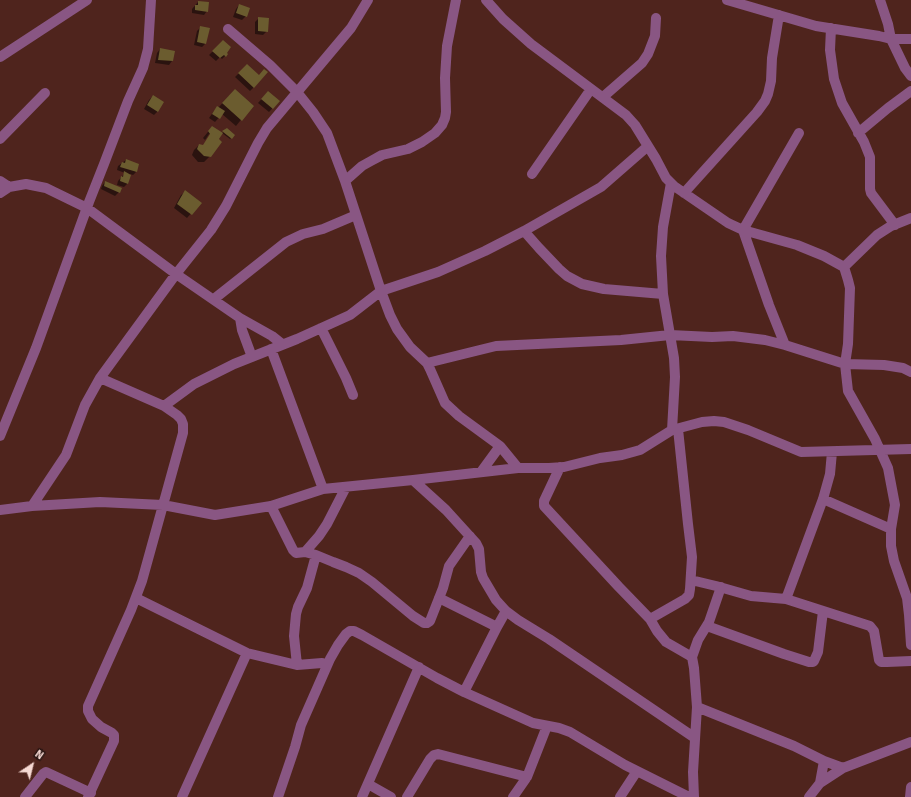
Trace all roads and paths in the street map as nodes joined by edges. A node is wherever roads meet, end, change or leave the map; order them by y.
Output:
1 (87, 0) edge
2 (151, 0) edge
3 (368, 0) edge
4 (456, 0) edge
5 (486, 0) edge
6 (727, 0) edge
7 (880, 0) edge
8 (779, 15) junction
9 (656, 18) dead end
10 (831, 28) junction
11 (228, 29) dead end
12 (891, 39) junction
13 (911, 39) edge
14 (0, 57) edge
15 (911, 76) edge
16 (591, 89) junction
17 (911, 90) edge
18 (297, 92) junction
19 (45, 93) dead end
20 (603, 97) junction
21 (799, 133) dead end
22 (858, 133) junction
23 (0, 139) edge
24 (648, 146) junction
25 (532, 174) dead end
26 (0, 181) edge
27 (345, 181) junction
28 (671, 183) junction
29 (4, 190) edge
30 (684, 194) junction
31 (87, 208) junction
32 (356, 215) junction
33 (911, 218) edge
34 (895, 225) junction
35 (743, 230) junction
36 (524, 231) junction
37 (844, 267) junction
38 (176, 274) junction
39 (381, 291) junction
40 (663, 294) junction
41 (214, 299) junction
42 (240, 318) junction
43 (321, 328) junction
44 (670, 335) junction
45 (282, 344) junction
46 (785, 345) junction
47 (270, 349) junction
48 (252, 357) junction
49 (427, 363) junction
50 (845, 364) junction
51 (911, 372) edge
52 (100, 378) junction
53 (353, 395) dead end
54 (164, 406) junction
55 (675, 430) junction
56 (0, 436) edge
57 (500, 446) junction
58 (911, 448) edge
59 (880, 450) junction
60 (832, 452) junction
61 (560, 467) junction
62 (518, 468) junction
63 (481, 472) junction
64 (413, 480) junction
65 (346, 487) junction
66 (323, 489) junction
67 (823, 499) junction
68 (162, 505) junction
69 (32, 506) junction
70 (270, 506) junction
71 (0, 510) edge
72 (891, 529) junction
73 (470, 536) junction
74 (305, 552) junction
75 (316, 555) junction
76 (691, 580) junction
77 (721, 587) junction
78 (136, 598) junction
79 (439, 598) junction
80 (786, 599) junction
81 (506, 611) junction
82 (823, 611) junction
83 (650, 619) junction
84 (707, 626) junction
85 (497, 627) junction
86 (911, 644) edge
87 (247, 653) junction
88 (692, 658) junction
89 (911, 661) edge
90 (297, 665) junction
91 (327, 665) junction
92 (419, 667) junction
93 (464, 692) junction
94 (697, 707) junction
95 (547, 726) junction
96 (695, 738) junction
97 (911, 742) edge
98 (824, 761) junction
99 (843, 768) junction
100 (638, 771) junction
101 (527, 777) junction
102 (820, 783) junction
103 (368, 784) junction
104 (911, 787) edge
105 (89, 795) edge
106 (26, 797) edge
107 (182, 797) edge
108 (278, 797) edge
109 (362, 797) edge
110 (391, 797) edge
111 (407, 797) edge
112 (514, 797) edge
113 (620, 797) edge
114 (689, 797) edge
115 (694, 797) edge
116 (810, 797) edge
117 (910, 797) edge

1 - 14 street
2 - 31 street
3 - 18 street
4 - 27 street
5 - 16 street
6 - 8 street
7 - 12 street
8 - 10 street
8 - 30 street
9 - 20 street
10 - 12 street
10 - 22 street
11 - 18 street
12 - 13 street
12 - 15 street
16 - 20 street
16 - 25 street
17 - 22 street
18 - 27 street
18 - 38 street
19 - 23 street
20 - 24 street
21 - 35 street
22 - 34 street
24 - 28 street
24 - 36 street
26 - 29 street
27 - 32 street
28 - 30 street
28 - 40 street
29 - 31 street
30 - 35 street
31 - 38 street
31 - 56 street
32 - 39 street
32 - 41 street
33 - 34 street
34 - 37 street
35 - 37 street
35 - 46 street
36 - 39 street
36 - 40 street
37 - 50 street
38 - 41 street
38 - 52 street
39 - 43 street
39 - 49 street
40 - 44 street
41 - 42 street
42 - 45 street
42 - 48 street
43 - 45 street
43 - 53 street
44 - 46 street
44 - 49 street
44 - 55 street
45 - 47 street
46 - 50 street
47 - 48 street
47 - 66 street
48 - 54 street
49 - 57 street
50 - 51 street
50 - 59 street
52 - 54 street
52 - 69 street
54 - 68 street
55 - 60 street
55 - 61 street
55 - 76 street
57 - 62 street
57 - 63 street
58 - 59 street
59 - 60 street
59 - 72 street
60 - 67 street
61 - 62 street
61 - 83 street
62 - 63 street
63 - 64 street
64 - 65 street
64 - 73 street
65 - 66 street
65 - 74 street
66 - 70 street
67 - 72 street
67 - 80 street
68 - 69 street
68 - 70 street
68 - 78 street
69 - 71 street
70 - 74 street
72 - 86 street
73 - 79 street
73 - 81 street
74 - 75 street
75 - 79 street
75 - 90 street
76 - 77 street
76 - 83 street
77 - 80 street
77 - 84 street
78 - 87 street
78 - 105 street
79 - 85 street
80 - 82 street
81 - 85 street
81 - 96 street
82 - 84 street
82 - 89 street
83 - 88 street
84 - 88 street
85 - 93 street
87 - 90 street
87 - 107 street
88 - 94 street
90 - 91 street
91 - 92 street
91 - 108 street
92 - 93 street
92 - 103 street
93 - 95 street
94 - 96 street
94 - 98 street
95 - 100 street
95 - 101 street
96 - 115 street
97 - 99 street
98 - 99 street
98 - 102 street
99 - 102 street
100 - 113 street
100 - 114 street
101 - 111 street
101 - 112 street
102 - 116 street
103 - 109 street
103 - 110 street
104 - 117 street
105 - 106 street

